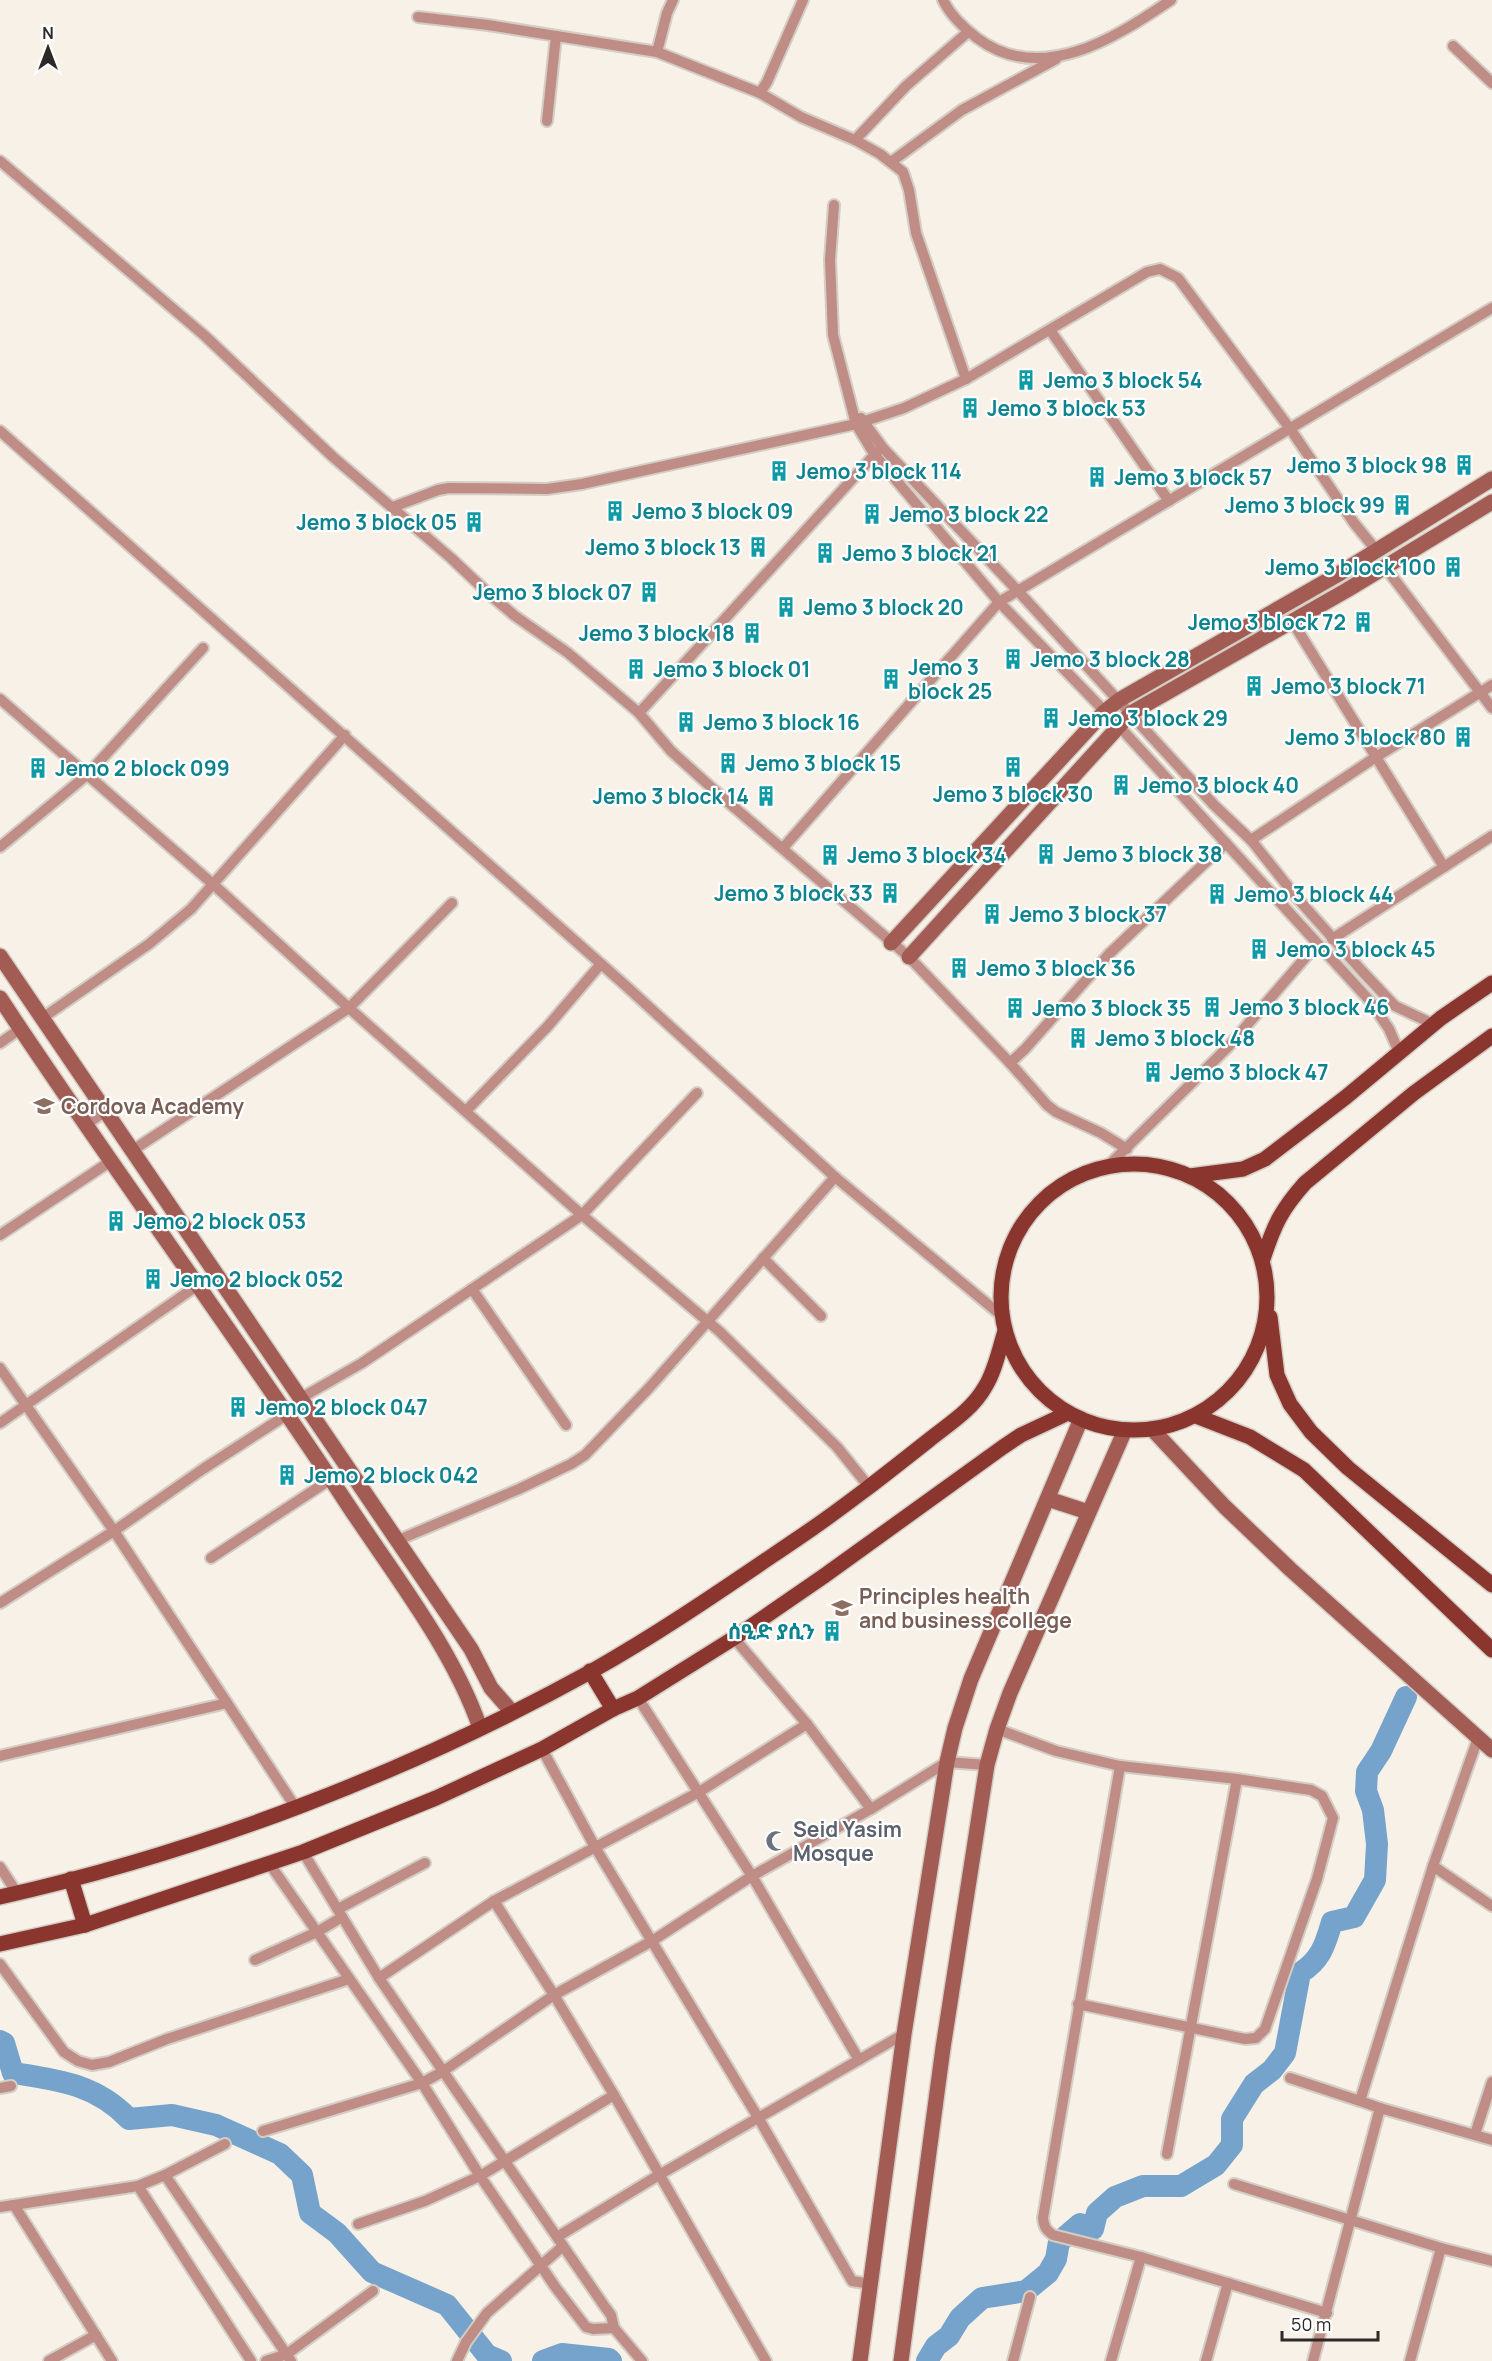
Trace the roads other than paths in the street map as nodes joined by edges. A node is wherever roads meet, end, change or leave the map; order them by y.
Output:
1 (674, 0) edge
2 (803, 0) edge
3 (944, 0) edge
4 (1171, 0) edge
5 (417, 17) dead end
6 (968, 32) junction
7 (556, 36) junction
8 (1453, 46) dead end
9 (657, 52) junction
10 (1059, 58) junction
11 (1492, 83) edge
12 (760, 93) junction
13 (547, 121) dead end
14 (855, 140) junction
15 (0, 161) edge
16 (891, 162) junction
17 (834, 205) dead end
18 (1492, 308) edge
19 (1050, 330) junction
20 (966, 379) junction
21 (858, 419) junction
22 (1291, 430) junction
23 (0, 431) edge
24 (878, 451) junction
25 (1492, 479) edge
26 (1169, 501) junction
27 (1492, 502) edge
28 (393, 507) junction
29 (1376, 550) junction
30 (1385, 567) junction
31 (1337, 575) junction
32 (1017, 590) junction
33 (1347, 590) junction
34 (999, 602) junction
35 (1292, 621) junction
36 (203, 648) dead end
37 (1492, 685) edge
38 (1481, 693) junction
39 (0, 699) edge
40 (1119, 700) junction
41 (1492, 708) edge
42 (1104, 712) junction
43 (639, 713) junction
44 (1131, 713) junction
45 (1118, 725) junction
46 (345, 735) junction
47 (1376, 757) junction
48 (87, 775) junction
49 (1214, 805) junction
50 (1201, 817) junction
51 (1492, 836) edge
52 (1251, 840) junction
53 (1226, 843) junction
54 (0, 847) edge
55 (783, 848) junction
56 (1444, 867) junction
57 (214, 885) junction
58 (1298, 899) junction
59 (452, 903) dead end
60 (1286, 910) junction
61 (1332, 939) junction
62 (891, 943) junction
63 (1317, 944) junction
64 (0, 956) edge
65 (909, 957) junction
66 (600, 965) junction
67 (1492, 983) edge
68 (0, 998) edge
69 (348, 1008) junction
70 (41, 1019) junction
71 (1433, 1024) junction
72 (20, 1029) junction
73 (1492, 1036) edge
74 (0, 1042) edge
75 (1399, 1052) junction
76 (1010, 1063) junction
77 (697, 1093) dead end
78 (105, 1111) junction
79 (466, 1111) junction
80 (86, 1125) junction
81 (1127, 1149) junction
82 (133, 1150) junction
83 (111, 1161) junction
84 (1108, 1166) junction
85 (1190, 1176) junction
86 (835, 1177) junction
87 (582, 1215) junction
88 (0, 1236) edge
89 (763, 1258) junction
90 (1263, 1259) junction
91 (198, 1285) junction
92 (472, 1289) junction
93 (1269, 1305) junction
94 (821, 1316) dead end
95 (707, 1321) junction
96 (1003, 1324) junction
97 (0, 1368) edge
98 (301, 1398) junction
99 (26, 1405) junction
100 (288, 1414) junction
101 (1075, 1416) junction
102 (1196, 1416) junction
103 (0, 1423) edge
104 (566, 1425) dead end
105 (1152, 1429) junction
106 (1125, 1430) junction
107 (331, 1479) junction
108 (360, 1488) junction
109 (870, 1488) junction
110 (344, 1499) junction
111 (1048, 1499) junction
112 (1088, 1512) junction
113 (114, 1531) junction
114 (396, 1541) junction
115 (211, 1558) dead end
116 (1492, 1585) edge
117 (0, 1603) edge
118 (734, 1638) junction
119 (1492, 1650) edge
120 (590, 1671) junction
121 (638, 1698) junction
122 (227, 1703) junction
123 (613, 1709) junction
124 (512, 1712) junction
125 (807, 1724) junction
126 (480, 1728) junction
127 (997, 1729) junction
128 (1478, 1738) junction
129 (542, 1749) junction
130 (1492, 1750) edge
131 (0, 1756) edge
132 (947, 1762) junction
133 (987, 1765) junction
134 (1120, 1766) junction
135 (1237, 1779) junction
136 (699, 1792) junction
137 (296, 1808) junction
138 (871, 1809) junction
139 (595, 1847) junction
140 (303, 1852) junction
141 (268, 1863) junction
142 (425, 1863) dead end
143 (1433, 1866) junction
144 (0, 1867) edge
145 (752, 1876) junction
146 (71, 1880) junction
147 (16, 1893) junction
148 (0, 1897) edge
149 (494, 1901) junction
150 (1492, 1906) edge
151 (340, 1913) junction
152 (85, 1924) junction
153 (317, 1932) junction
154 (652, 1941) junction
155 (0, 1944) edge
156 (255, 1960) dead end
157 (0, 1964) edge
158 (379, 1978) junction
159 (349, 1979) junction
160 (554, 1995) junction
161 (1078, 2004) junction
162 (1190, 2026) junction
163 (904, 2034) junction
164 (859, 2060) junction
165 (441, 2072) junction
166 (1290, 2078) dead end
167 (1492, 2082) edge
168 (422, 2083) junction
169 (614, 2095) junction
170 (1360, 2101) junction
171 (1380, 2108) junction
172 (759, 2119) junction
173 (263, 2131) dead end
174 (1474, 2134) junction
175 (1492, 2140) edge
176 (225, 2144) dead end
177 (1167, 2154) dead end
178 (506, 2162) junction
179 (165, 2175) junction
180 (659, 2175) junction
181 (480, 2176) junction
182 (1234, 2184) dead end
183 (138, 2186) junction
184 (14, 2205) junction
185 (0, 2207) edge
186 (1350, 2219) junction
187 (358, 2224) dead end
188 (560, 2241) junction
189 (1442, 2248) junction
190 (1141, 2257) junction
191 (1492, 2261) edge
192 (540, 2265) junction
193 (1228, 2283) junction
194 (871, 2284) junction
195 (373, 2291) dead end
196 (1030, 2296) dead end
197 (1327, 2313) junction
198 (614, 2328) junction
199 (96, 2335) junction
200 (289, 2357) edge
201 (49, 2361) edge
202 (112, 2361) edge
203 (251, 2361) edge
204 (266, 2361) edge
205 (457, 2361) edge
206 (642, 2361) edge
207 (766, 2361) edge
208 (860, 2361) edge
209 (901, 2361) edge
210 (1013, 2361) edge
211 (1111, 2361) edge
212 (1206, 2361) edge
213 (1313, 2361) edge
214 (1410, 2361) edge

1 - 9 street
2 - 12 street
3 - 6 street
4 - 10 street
5 - 7 street
6 - 10 street
6 - 14 street
7 - 9 street
7 - 13 street
8 - 11 street
9 - 12 street
10 - 16 street
12 - 14 street
14 - 16 street
15 - 28 street
16 - 20 street
17 - 21 street
18 - 22 street
19 - 20 street
19 - 22 street
19 - 26 street
20 - 21 street
21 - 24 street
21 - 28 street
22 - 26 street
22 - 29 street
23 - 46 street
24 - 32 street
24 - 34 street
24 - 43 street
25 - 29 street
26 - 32 street
27 - 30 street
28 - 43 street
29 - 31 street
30 - 33 street
30 - 38 street
31 - 33 street
31 - 40 street
32 - 34 street
32 - 40 street
33 - 35 street
34 - 42 street
34 - 55 street
35 - 44 street
35 - 47 street
36 - 48 street
37 - 38 street
38 - 41 street
38 - 47 street
39 - 48 street
40 - 42 street
40 - 44 street
42 - 45 street
42 - 62 street
43 - 55 street
44 - 45 street
44 - 49 street
45 - 50 street
45 - 65 street
46 - 57 street
46 - 66 street
47 - 52 street
47 - 56 street
48 - 54 street
48 - 57 street
49 - 50 street
49 - 52 street
50 - 53 street
51 - 56 street
52 - 58 street
53 - 60 street
53 - 76 street
55 - 62 street
56 - 61 street
57 - 69 street
57 - 70 street
58 - 60 street
58 - 61 street
59 - 69 street
60 - 63 street
61 - 71 street
62 - 65 street
63 - 75 street
63 - 81 street
64 - 70 street
65 - 76 street
66 - 79 street
66 - 86 street
67 - 71 main road
68 - 72 street
69 - 79 street
69 - 82 street
70 - 78 street
71 - 75 main road
72 - 74 street
72 - 80 street
73 - 90 main road
75 - 85 main road
76 - 81 street
77 - 87 street
78 - 80 street
78 - 82 street
79 - 87 street
80 - 83 street
81 - 84 street
82 - 98 street
83 - 88 street
83 - 91 street
84 - 85 main road
84 - 96 main road
85 - 90 main road
86 - 89 street
86 - 96 street
87 - 92 street
87 - 95 street
89 - 94 street
89 - 95 street
90 - 93 main road
91 - 99 street
91 - 100 street
92 - 98 street
92 - 104 street
93 - 102 main road
93 - 116 main road
95 - 109 street
95 - 114 street
96 - 101 main road
96 - 109 main road
97 - 99 street
98 - 108 street
99 - 103 street
99 - 113 street
100 - 107 street
100 - 113 street
101 - 106 main road
101 - 111 street
101 - 118 main road
102 - 105 main road
102 - 119 main road
105 - 106 main road
105 - 128 street
106 - 112 street
107 - 110 street
107 - 115 street
108 - 110 street
108 - 114 street
109 - 120 main road
110 - 126 street
111 - 112 street
111 - 132 street
112 - 127 street
113 - 117 street
113 - 122 street
114 - 124 street
118 - 121 main road
118 - 125 street
120 - 123 main road
120 - 124 main road
121 - 123 main road
121 - 136 street
122 - 131 street
122 - 137 street
123 - 129 main road
124 - 126 main road
125 - 136 street
125 - 138 street
126 - 137 main road
127 - 133 street
127 - 134 street
128 - 130 street
128 - 143 street
129 - 139 street
129 - 140 main road
132 - 133 street
132 - 138 street
132 - 163 street
133 - 209 street
134 - 135 street
134 - 161 street
135 - 162 street
135 - 162 street
136 - 139 street
136 - 145 street
137 - 146 main road
138 - 145 street
139 - 149 street
139 - 154 street
140 - 141 main road
140 - 151 street
141 - 152 main road
141 - 153 street
142 - 151 street
143 - 150 street
143 - 170 street
144 - 147 street
145 - 154 street
145 - 164 street
146 - 147 main road
146 - 152 main road
147 - 148 main road
149 - 158 street
149 - 160 street
151 - 153 street
151 - 158 street
152 - 155 main road
153 - 156 street
153 - 159 street
154 - 160 street
154 - 172 street
157 - 159 street
158 - 165 street
159 - 168 street
160 - 165 street
160 - 169 street
161 - 162 street
161 - 190 street
162 - 177 street
163 - 164 street
163 - 194 street
164 - 172 street
165 - 168 street
165 - 178 street
166 - 170 street
167 - 174 street
168 - 173 street
168 - 181 street
169 - 178 street
169 - 180 street
170 - 171 street
171 - 174 street
171 - 186 street
172 - 180 street
172 - 194 street
174 - 175 street
176 - 179 street
178 - 181 street
178 - 188 street
179 - 183 street
179 - 200 street
180 - 188 street
180 - 207 street
181 - 187 street
181 - 192 street
182 - 186 street
183 - 184 street
183 - 203 street
184 - 185 street
184 - 199 street
186 - 189 street
186 - 197 street
188 - 192 street
188 - 198 street
189 - 191 street
189 - 214 street
190 - 193 street
190 - 211 street
192 - 198 street
192 - 205 street
193 - 197 street
193 - 212 street
194 - 208 street
195 - 200 street
196 - 210 street
197 - 213 street
198 - 206 street
199 - 201 street
199 - 202 street
200 - 204 street

